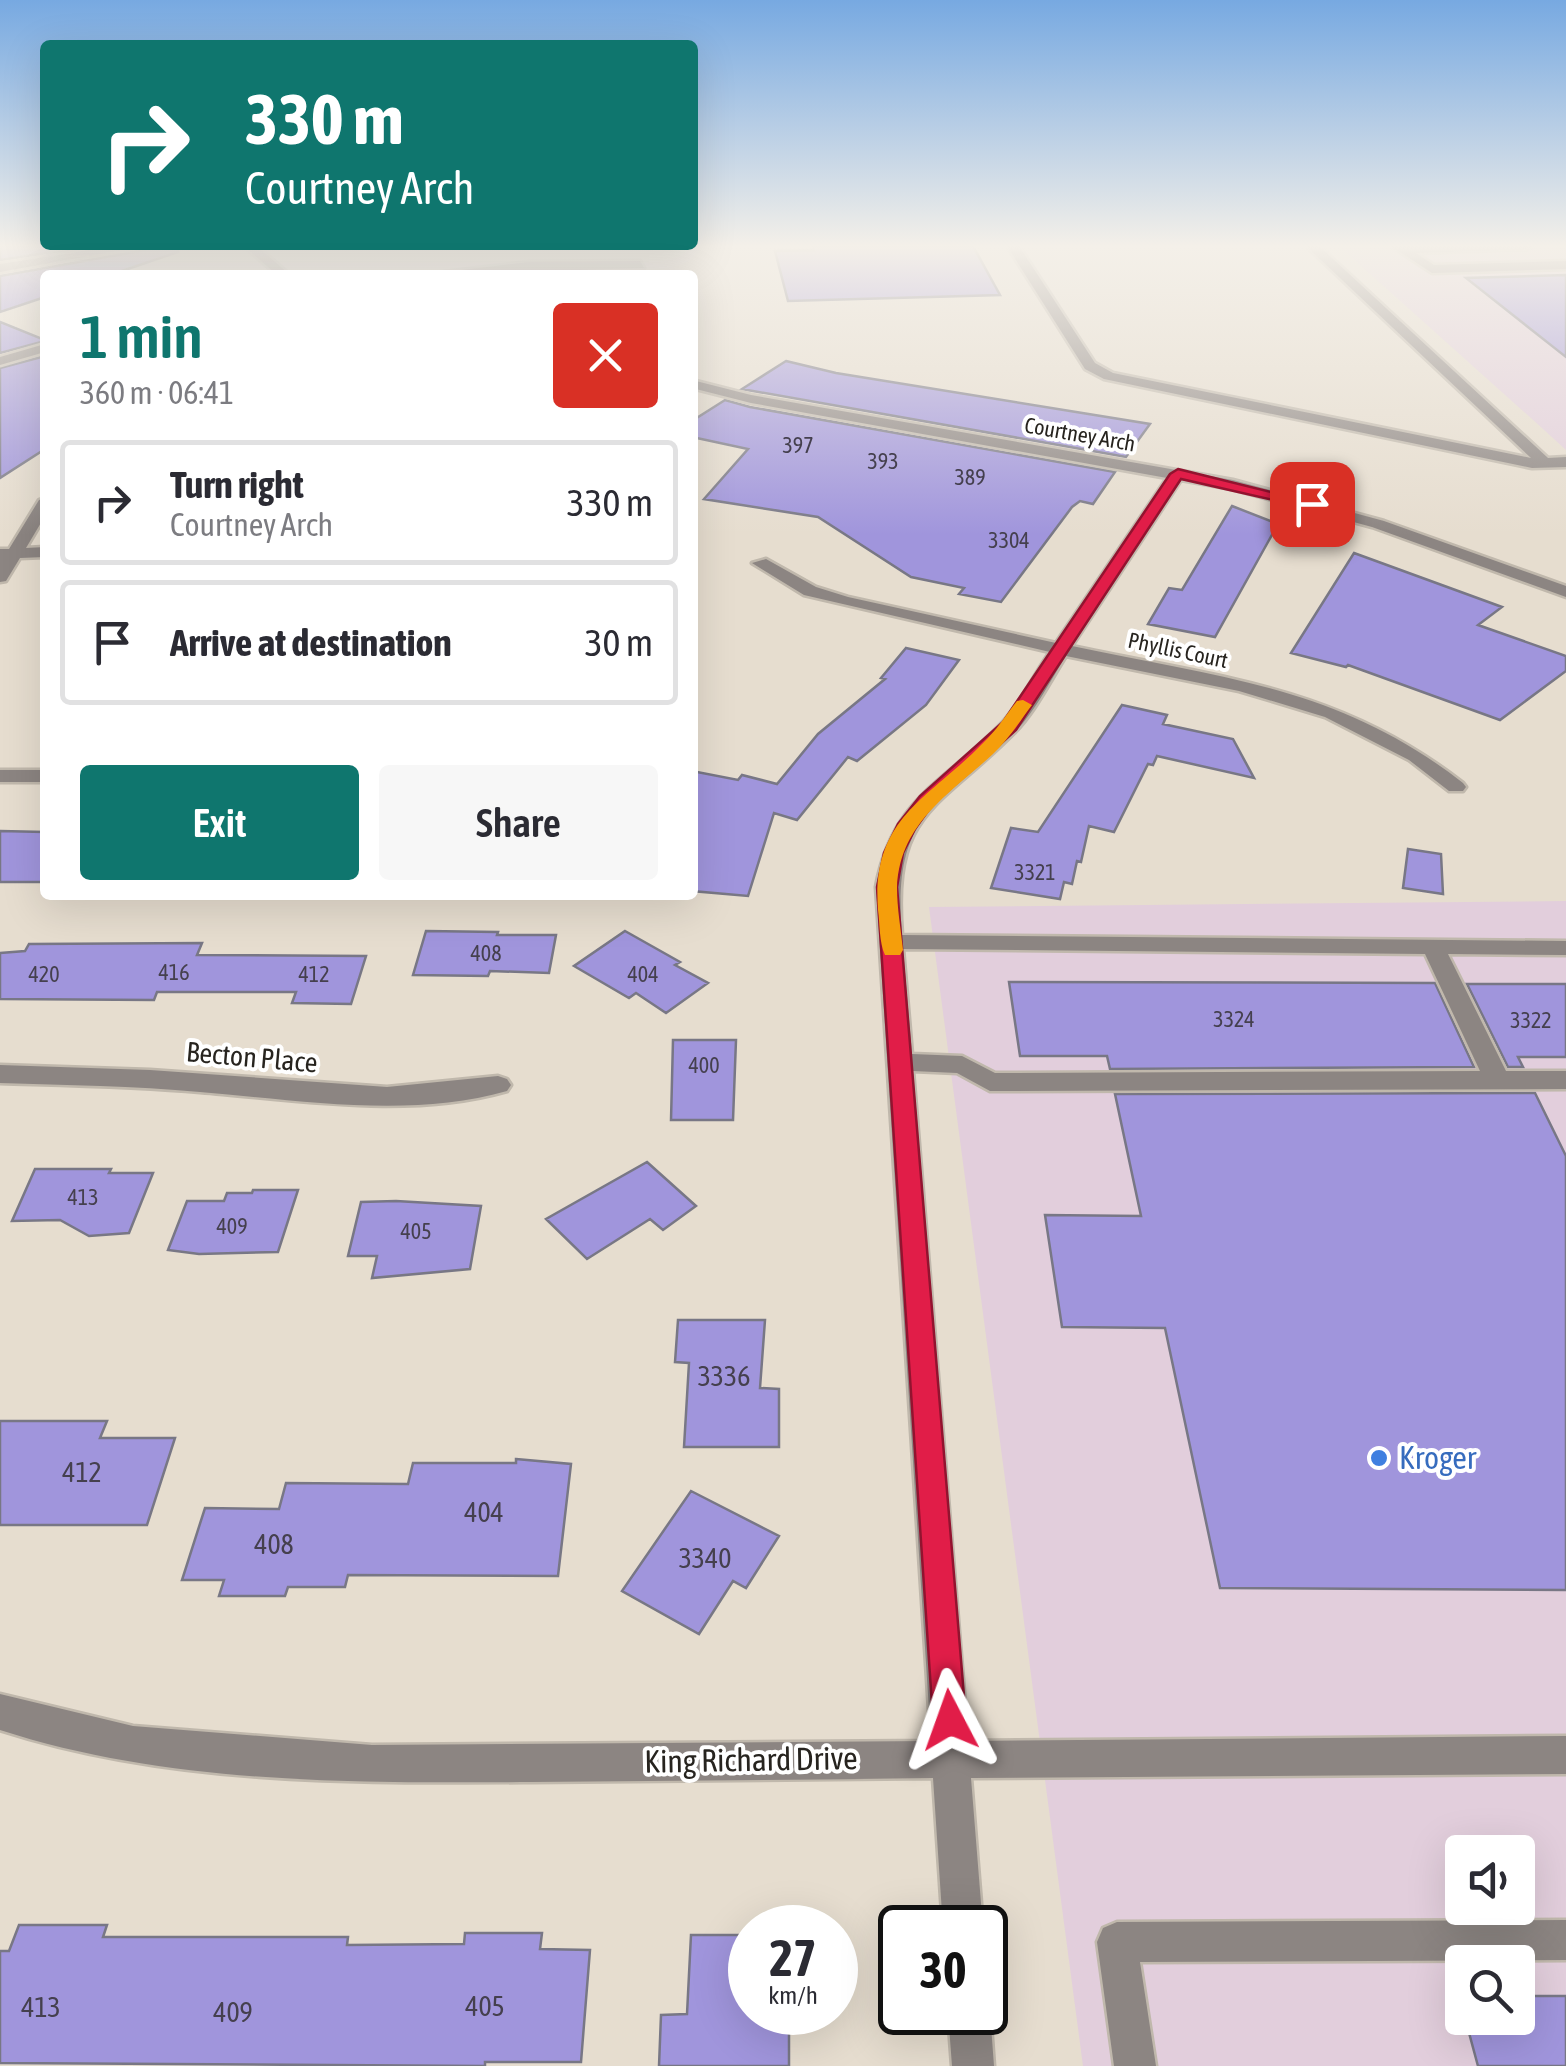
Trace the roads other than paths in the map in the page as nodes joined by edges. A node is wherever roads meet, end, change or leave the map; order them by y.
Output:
1 (1075, 342) edge
2 (1416, 342) edge
3 (40, 349) edge
4 (0, 361) edge
5 (698, 386) edge
6 (1544, 462) junction
7 (1566, 462) edge
8 (1178, 474) junction
9 (40, 510) edge
10 (40, 552) edge
11 (7, 553) edge
12 (760, 563) dead end
13 (0, 577) edge
14 (1566, 592) edge
15 (1060, 648) junction
16 (0, 776) edge
17 (40, 776) edge
18 (1456, 787) dead end
19 (892, 942) junction
20 (1433, 947) junction
21 (1566, 948) edge
22 (900, 1062) junction
23 (0, 1074) edge
24 (1497, 1080) junction
25 (1566, 1080) edge
26 (498, 1085) dead end
27 (0, 1712) edge
28 (1566, 1755) edge
29 (952, 1758) junction
30 (962, 1905) edge
31 (1566, 1940) edge
32 (971, 2035) edge
33 (973, 2066) edge
34 (1135, 2066) edge

1 - 6 street
2 - 6 street
3 - 4 street
5 - 8 street, Courtney Arch
6 - 7 street
8 - 14 street, Courtney Arch
8 - 15 street
9 - 11 street
10 - 11 street
11 - 13 street
12 - 15 street, Phyllis Court
15 - 18 street, Phyllis Court
15 - 19 street
16 - 17 street
19 - 20 street
19 - 22 street
20 - 21 street
20 - 24 street
22 - 24 street
22 - 29 street
23 - 26 street, Becton Place
24 - 25 street
27 - 29 street, King Richard Drive
28 - 29 street, King Richard Drive
29 - 30 street
31 - 34 street
32 - 33 street

